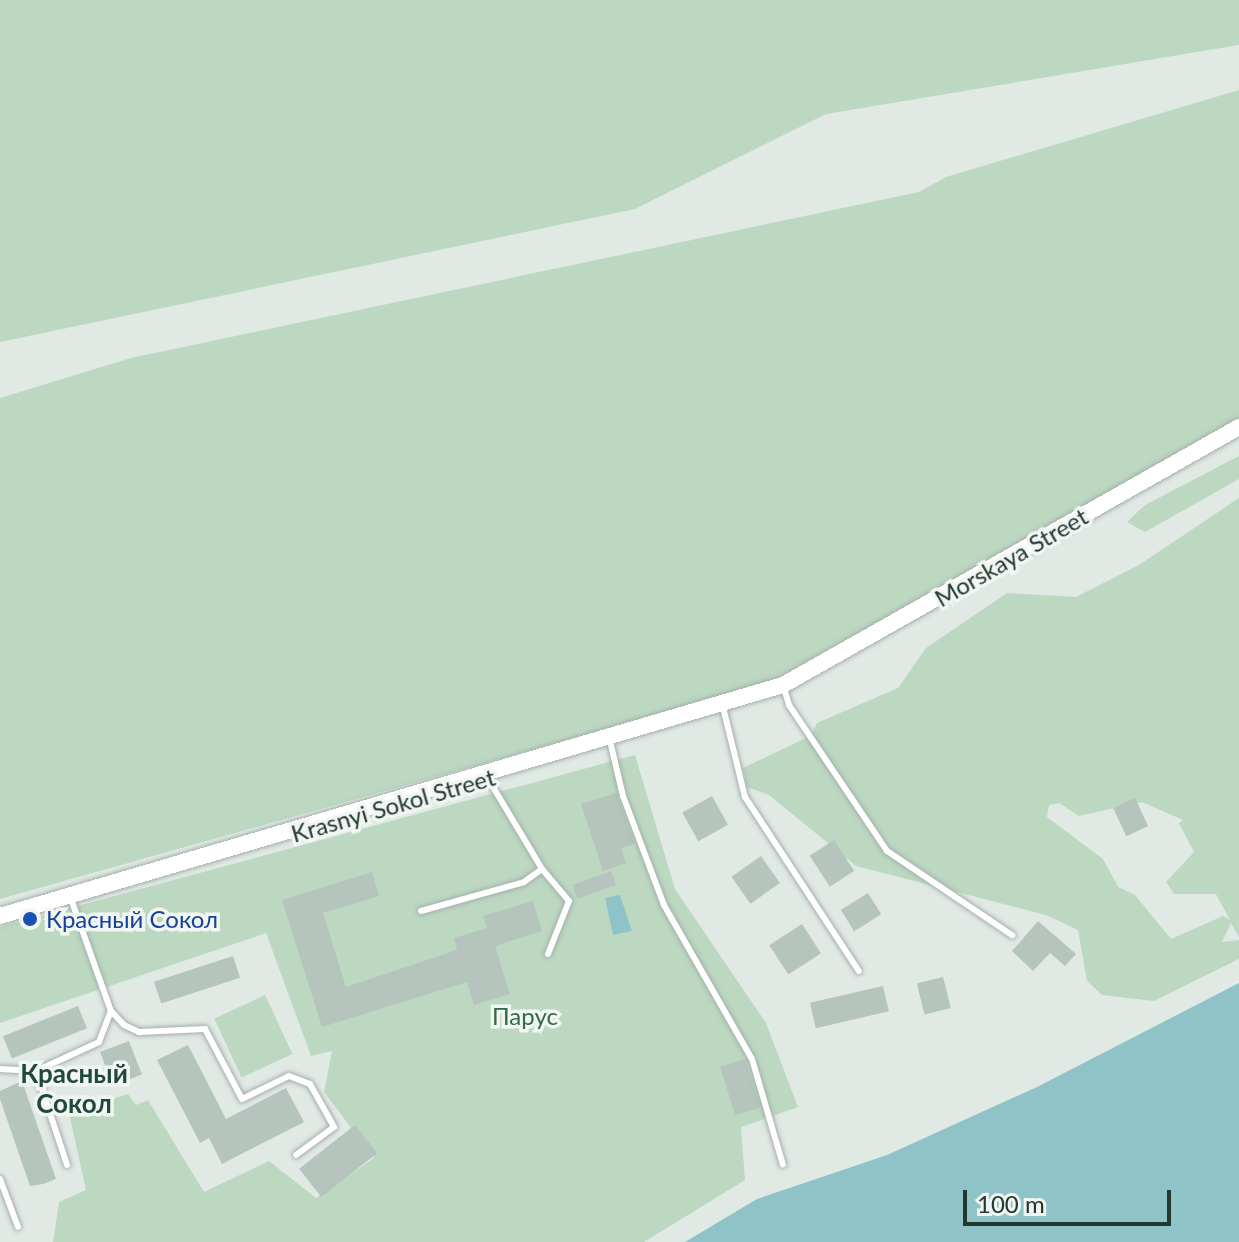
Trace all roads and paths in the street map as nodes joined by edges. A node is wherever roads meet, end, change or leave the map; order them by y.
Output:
1 (1239, 427) edge
2 (783, 685) junction
3 (723, 707) junction
4 (610, 741) junction
5 (487, 777) junction
6 (542, 869) junction
7 (70, 896) junction
8 (421, 911) dead end
9 (0, 916) edge
10 (1012, 935) dead end
11 (548, 954) dead end
12 (859, 971) dead end
13 (111, 1011) junction
14 (0, 1069) edge
15 (36, 1071) junction
16 (296, 1155) dead end
17 (67, 1165) dead end
18 (783, 1165) dead end
19 (0, 1179) edge
20 (18, 1227) dead end

1 - 2 street, Morskaya Street
2 - 3 street, Krasnyi Sokol Street
2 - 10 lane
3 - 4 street, Krasnyi Sokol Street
3 - 12 lane
4 - 5 street, Krasnyi Sokol Street
4 - 18 lane
5 - 6 lane
5 - 7 street, Krasnyi Sokol Street
6 - 8 lane
6 - 11 lane
7 - 9 street, Krasnyi Sokol Street
7 - 13 lane
13 - 15 lane
13 - 16 lane
14 - 15 lane
15 - 17 lane
19 - 20 lane

